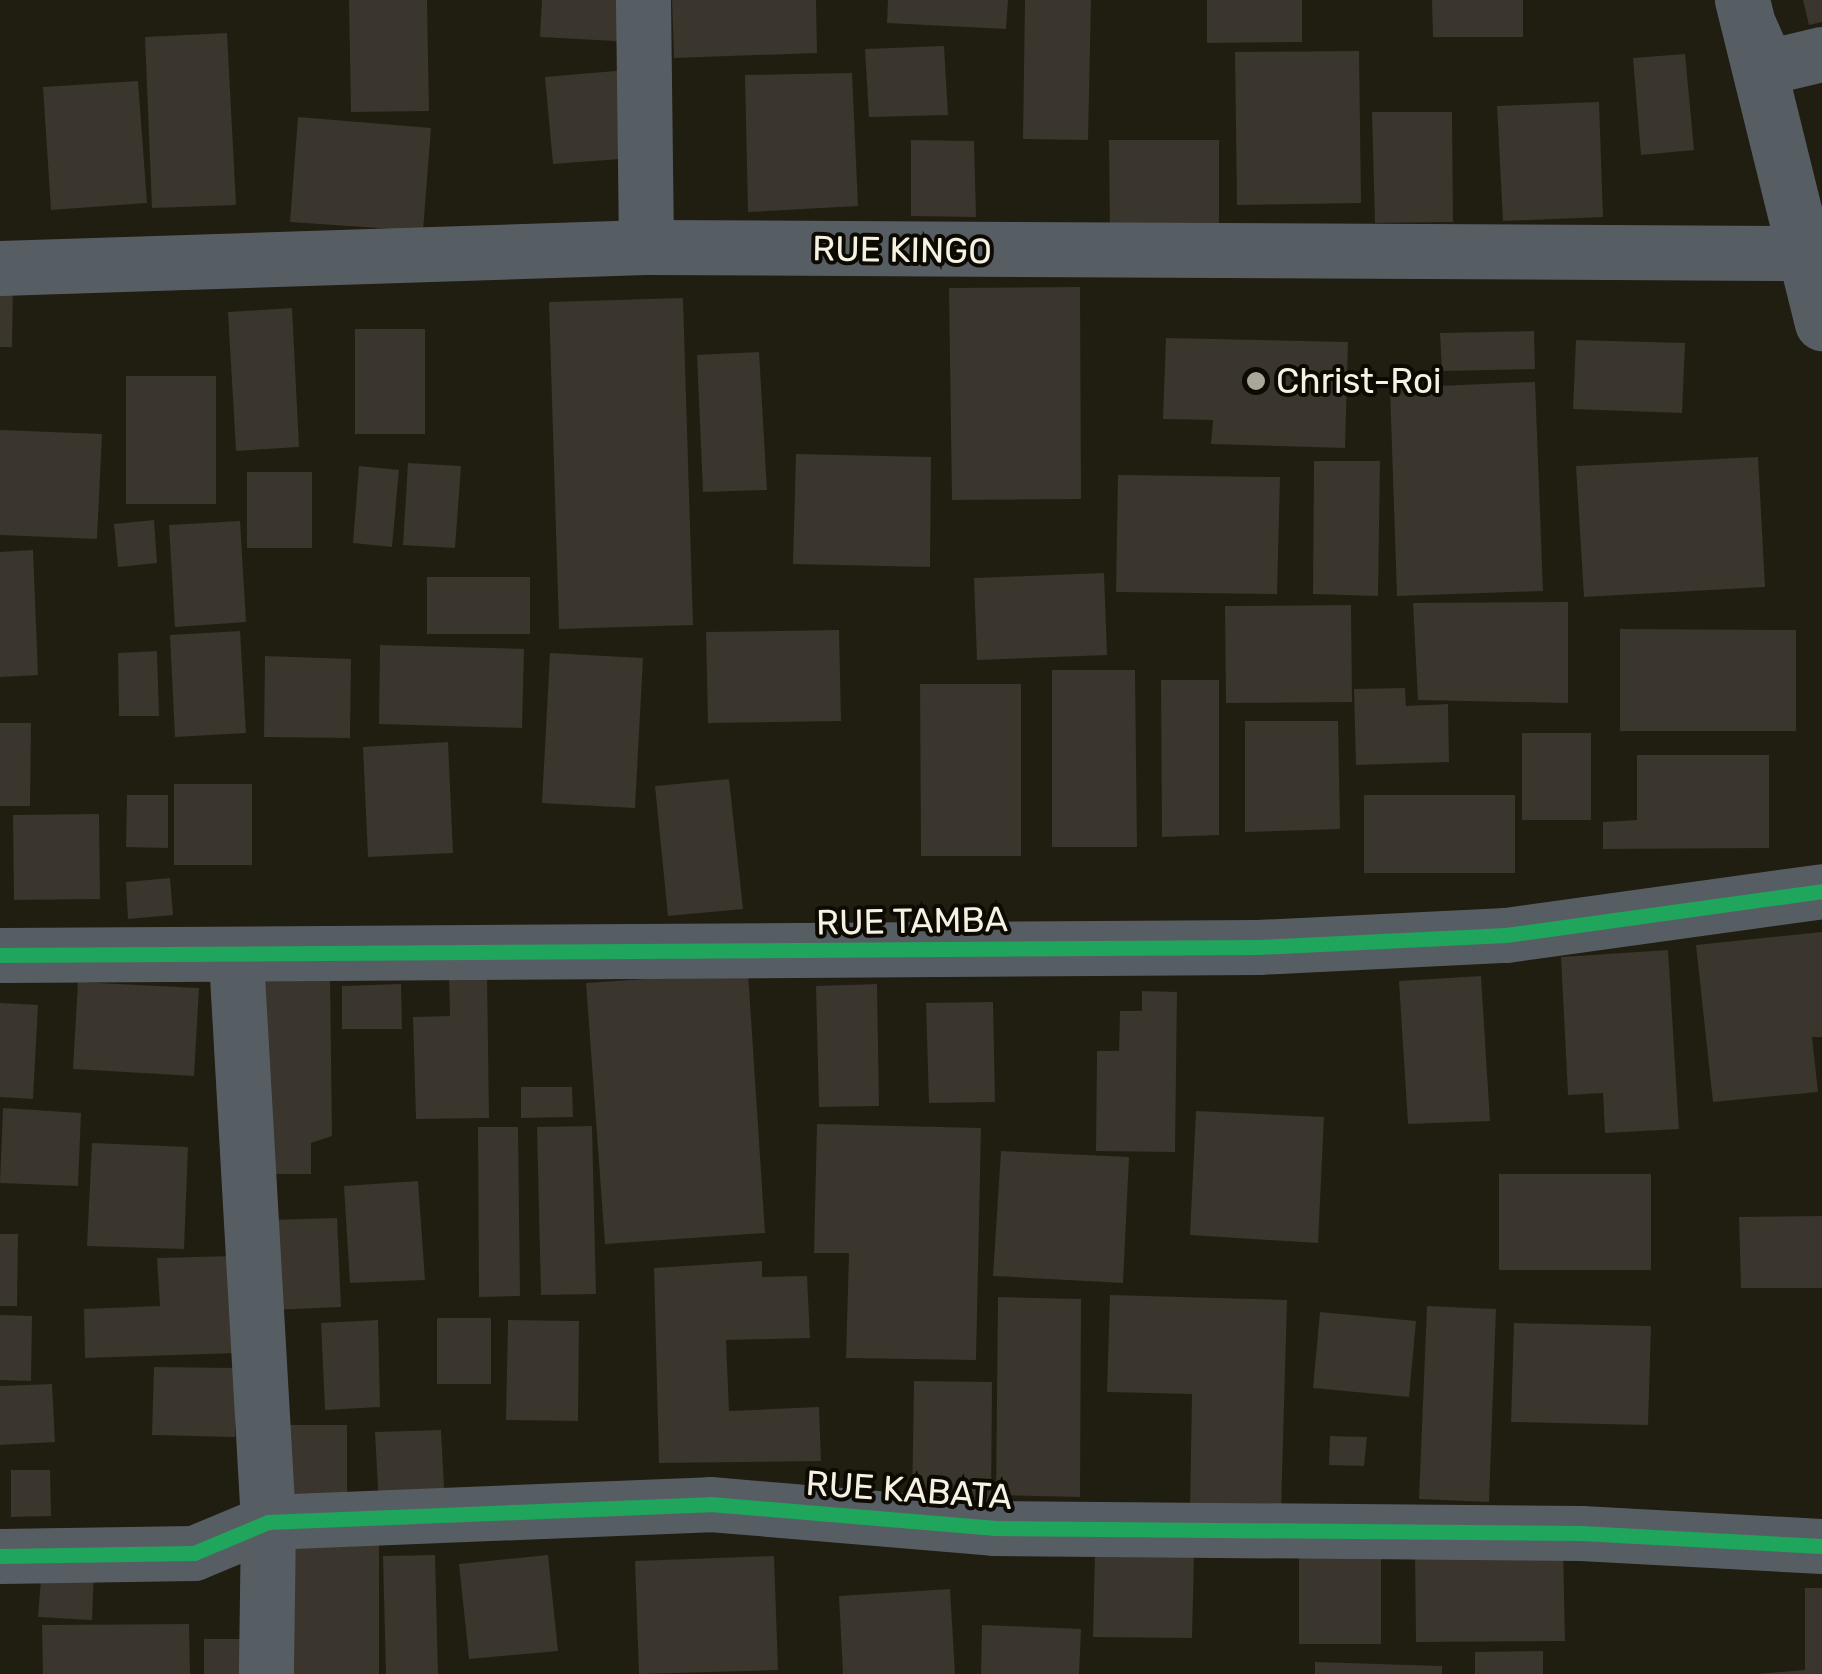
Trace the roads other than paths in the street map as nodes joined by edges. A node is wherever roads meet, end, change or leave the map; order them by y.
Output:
1 (643, 0) edge
2 (1744, 10) edge
3 (1822, 54) edge
4 (646, 248) junction
5 (1804, 252) junction
6 (0, 268) edge
7 (1822, 323) edge
8 (1822, 891) edge
9 (0, 955) edge
10 (236, 958) junction
11 (268, 1522) junction
12 (1822, 1546) edge
13 (0, 1556) edge
14 (266, 1674) edge

1 - 4 street
2 - 3 street
2 - 5 street
4 - 5 street, RUE KINGO
4 - 6 street, RUE KINGO
5 - 7 street
8 - 10 street, RUE TAMBA
9 - 10 street, RUE TAMBA
10 - 11 street
11 - 12 street, RUE KABATA
11 - 13 street, RUE KABATA
11 - 14 street

